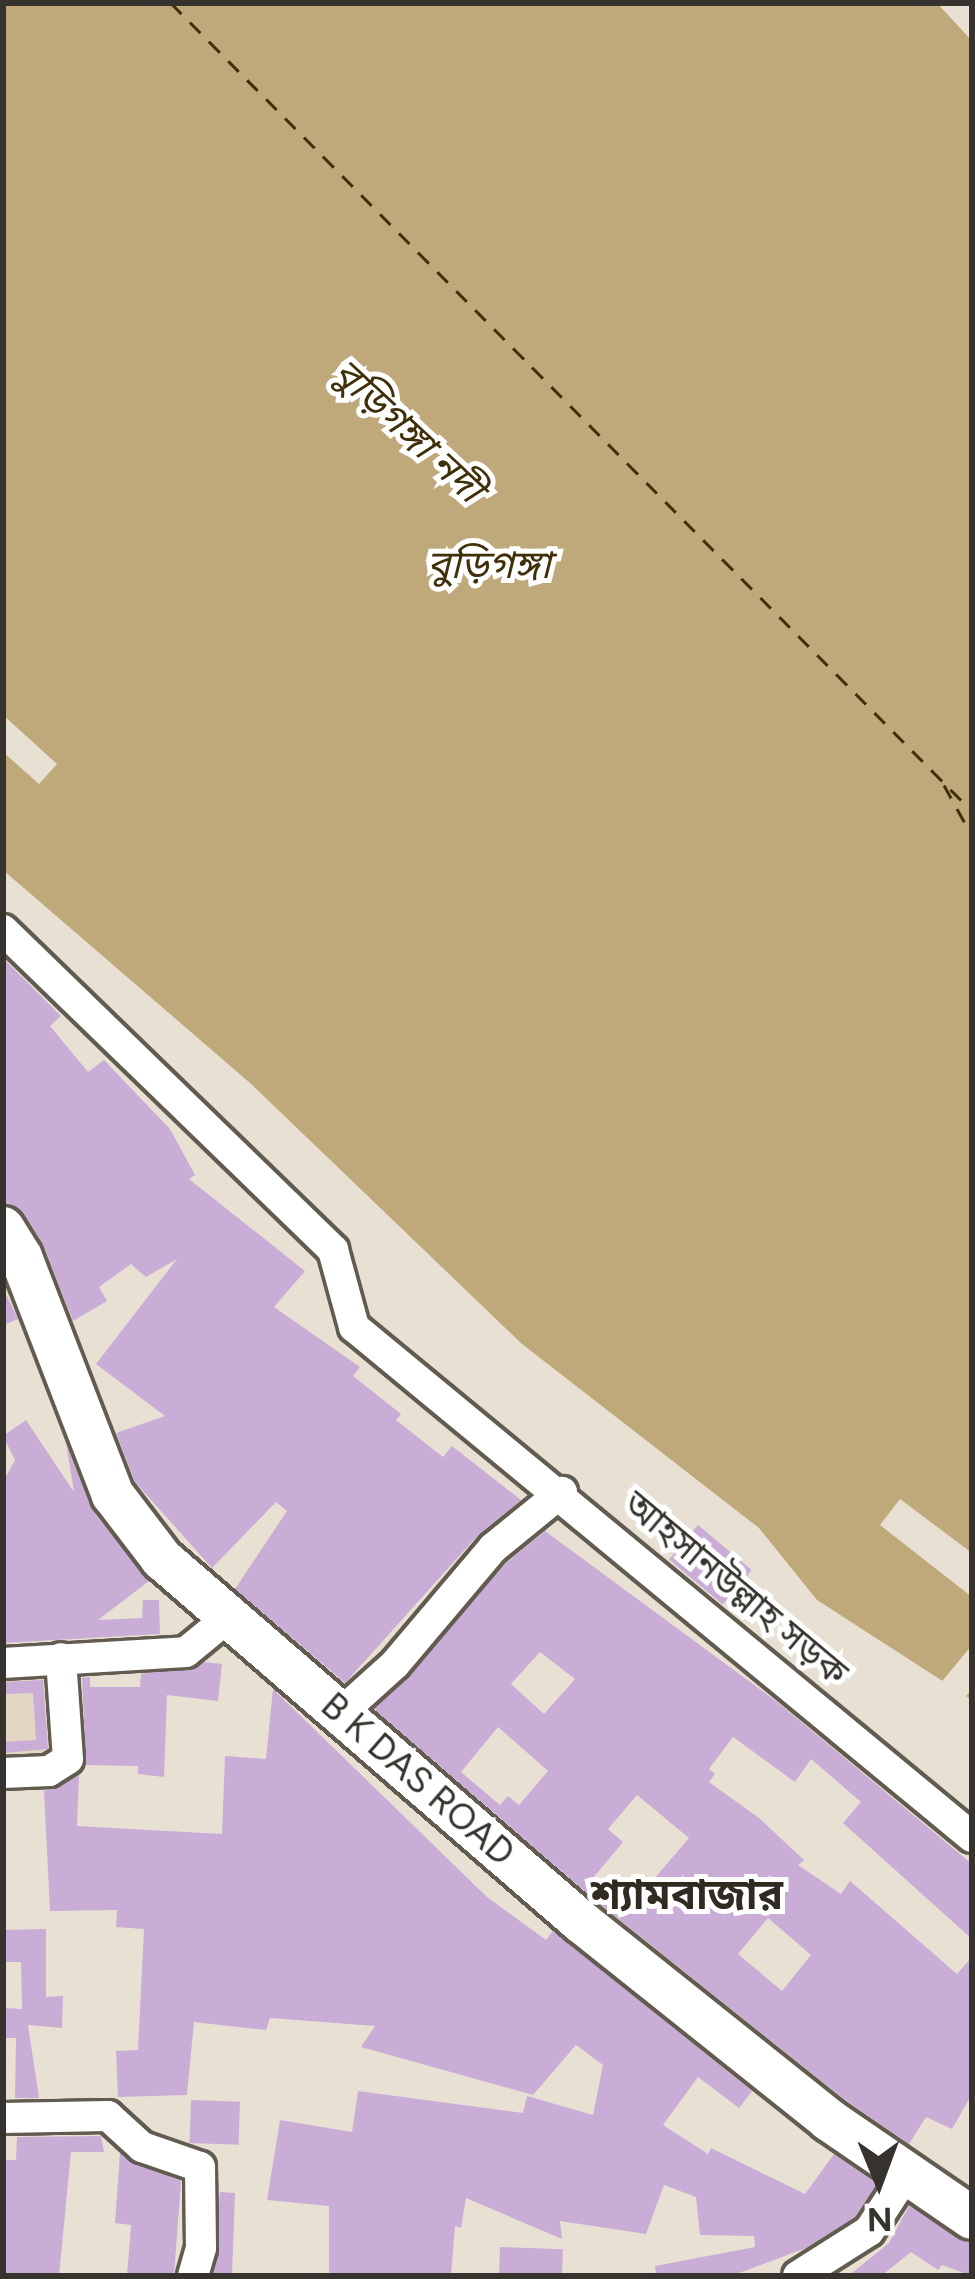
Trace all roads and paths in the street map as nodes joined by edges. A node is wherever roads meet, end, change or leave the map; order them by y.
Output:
1 (3, 930) edge
2 (9, 1250) edge
3 (562, 1492) junction
4 (225, 1620) junction
5 (61, 1658) junction
6 (3, 1663) edge
7 (343, 1711) junction
8 (3, 1773) edge
9 (972, 1837) edge
10 (3, 2118) edge
11 (907, 2173) junction
12 (972, 2218) edge
13 (193, 2276) edge
14 (798, 2276) edge

1 - 3 street, আহসানউল্লাহ সড়ক
2 - 4 street, B K DAS ROAD
3 - 7 street
3 - 9 street, আহসানউল্লাহ সড়ক
4 - 5 street
4 - 7 street, B K DAS ROAD
5 - 6 street
5 - 8 street
7 - 11 street, B K DAS ROAD
10 - 13 street
11 - 12 street, B K DAS ROAD
11 - 14 street

